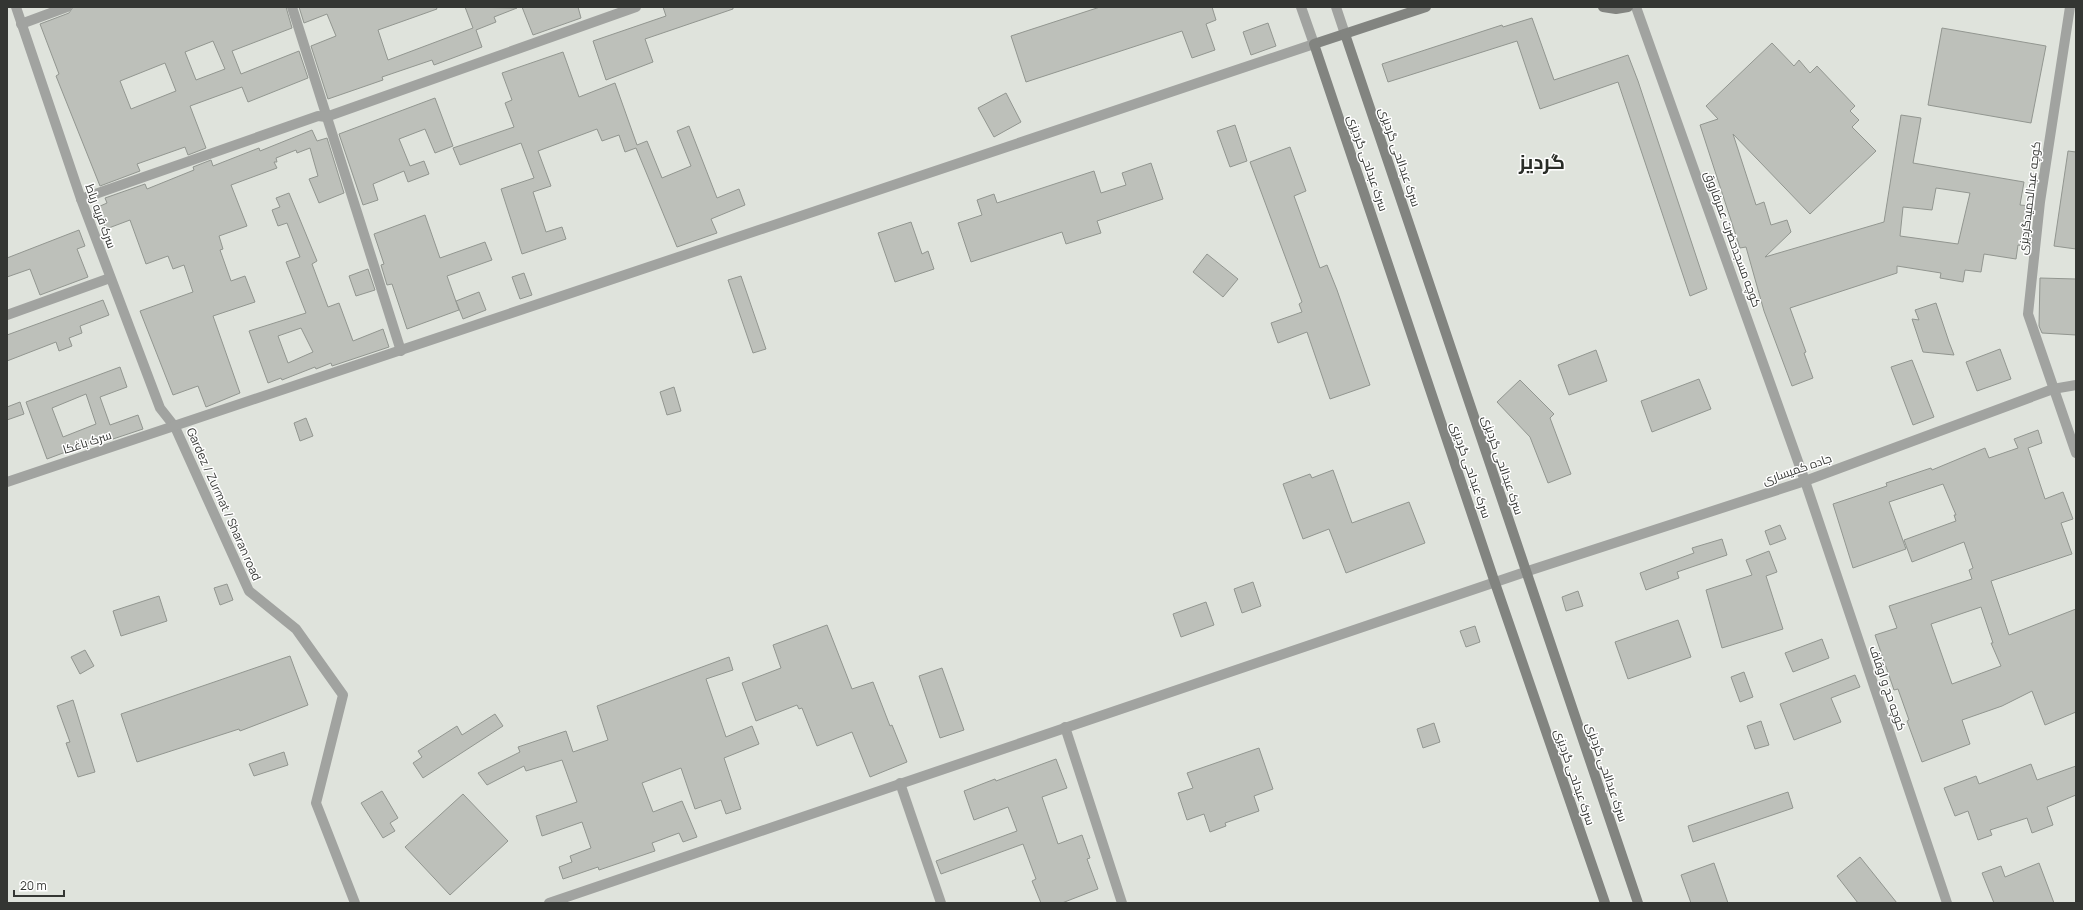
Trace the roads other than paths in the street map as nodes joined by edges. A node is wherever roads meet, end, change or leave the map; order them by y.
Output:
1 (16, 7) edge
2 (66, 7) edge
3 (292, 7) edge
4 (636, 7) edge
5 (1301, 7) edge
6 (1336, 7) edge
7 (1426, 7) edge
8 (1604, 7) edge
9 (1628, 7) edge
10 (1636, 7) edge
11 (2070, 7) edge
12 (21, 24) junction
13 (1345, 34) junction
14 (1314, 44) junction
15 (326, 117) junction
16 (81, 199) junction
17 (110, 278) junction
18 (7, 315) edge
19 (401, 351) junction
20 (2076, 385) edge
21 (2053, 389) junction
22 (175, 427) junction
23 (2076, 453) edge
24 (1805, 481) junction
25 (7, 482) edge
26 (1525, 572) junction
27 (1495, 583) junction
28 (1065, 727) junction
29 (900, 783) junction
30 (355, 903) edge
31 (549, 903) edge
32 (941, 903) edge
33 (1122, 903) edge
34 (1605, 903) edge
35 (1638, 903) edge
36 (1947, 903) edge

1 - 12 street, سرک قریه رباط
2 - 12 street
3 - 15 street
4 - 15 street
5 - 14 street
6 - 13 street
7 - 13 main road
8 - 9 main road
10 - 24 street, کوچه مسجدحضرت عمرفاروق
11 - 21 street, کوچه عبدالحمیدگردیزی
12 - 16 street, سرک قریه رباط
13 - 14 main road
13 - 26 main road, سرک عبدالحی گردیزی
14 - 19 street, سرک باغکا
14 - 27 main road, سرک عبدلحی گردیزی
15 - 16 street
15 - 19 street
16 - 17 street, سرک قریه رباط
17 - 18 street
17 - 22 street, سرک قریه رباط
19 - 22 street, سرک باغکا
20 - 21 street, جاده کمیساری
21 - 23 street, کوچه عبدالحمیدگردیزی
21 - 24 street, جاده کمیساری
22 - 25 street, سرک باغکا
22 - 30 street, Gardez / Zurmat / Sharan road
24 - 26 street, جاده کمیساری
24 - 36 street, کوچه حج و اوقاف
26 - 27 street, جاده کمیساری
26 - 35 main road, سرک عبدالحی گردیزی
27 - 28 street, جاده کمیساری
27 - 34 main road, سرک عبدلحی گردیزی
28 - 29 street, جاده کمیساری
28 - 33 street
29 - 31 street, جاده کمیساری
29 - 32 street

